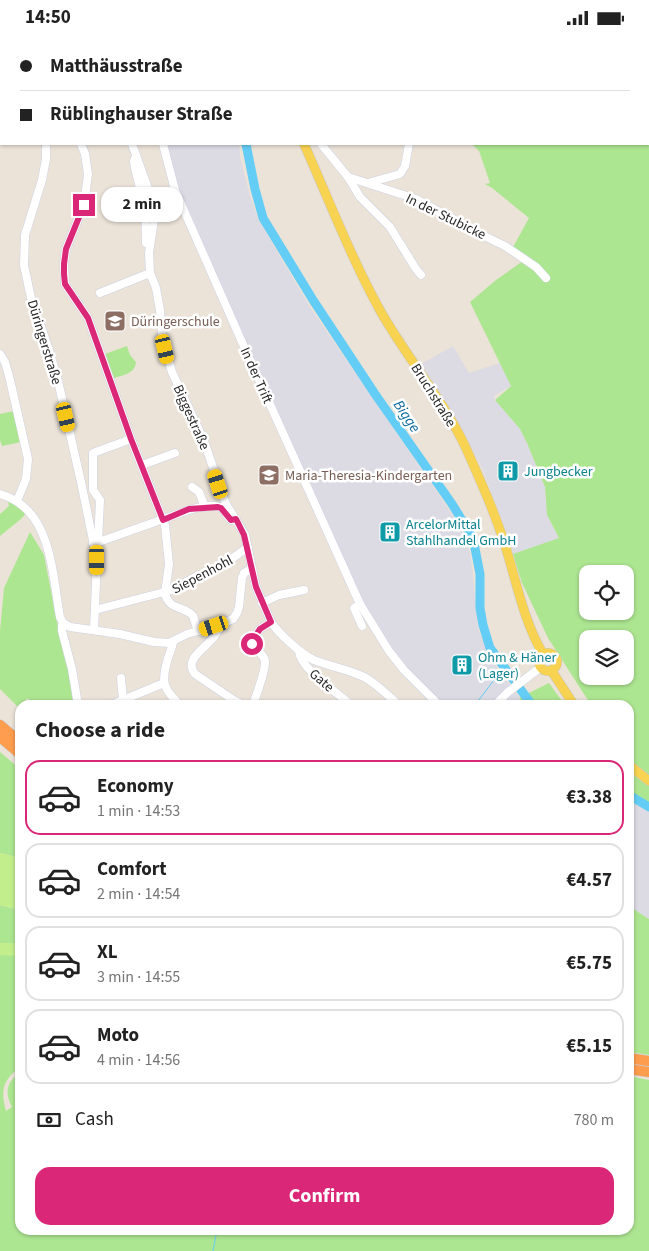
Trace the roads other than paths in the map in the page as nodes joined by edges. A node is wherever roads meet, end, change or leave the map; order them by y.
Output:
1 (46, 145) edge
2 (81, 145) edge
3 (132, 145) edge
4 (163, 145) edge
5 (307, 145) edge
6 (322, 145) edge
7 (409, 145) edge
8 (348, 177) junction
9 (368, 183) junction
10 (150, 273) junction
11 (421, 275) dead end
12 (546, 278) dead end
13 (100, 293) dead end
14 (0, 354) edge
15 (131, 439) junction
16 (175, 453) dead end
17 (142, 465) junction
18 (192, 487) dead end
19 (0, 494) edge
20 (17, 501) junction
21 (205, 507) junction
22 (236, 519) junction
23 (163, 520) junction
24 (96, 543) junction
25 (248, 547) junction
26 (251, 569) junction
27 (304, 590) dead end
28 (165, 593) junction
29 (262, 603) junction
30 (360, 604) junction
31 (95, 610) junction
32 (271, 622) junction
33 (63, 623) junction
34 (219, 625) junction
35 (362, 626) dead end
36 (94, 630) junction
37 (198, 631) junction
38 (173, 642) junction
39 (299, 651) junction
40 (543, 655) junction
41 (541, 667) junction
42 (551, 670) junction
43 (121, 678) dead end
44 (164, 683) junction
45 (78, 700) edge
46 (123, 700) joint
47 (175, 700) edge
48 (233, 700) edge
49 (255, 700) edge
50 (343, 700) edge
51 (393, 700) edge
52 (434, 700) edge
53 (500, 700) edge
54 (571, 700) edge
55 (0, 725) edge
56 (0, 737) edge
57 (15, 738) edge
58 (15, 750) edge
59 (634, 769) edge
60 (649, 781) edge
61 (634, 1059) edge
62 (649, 1061) edge
63 (634, 1070) edge
64 (649, 1072) edge

1 - 24 street, Düringerstraße
2 - 15 street
3 - 10 street, Biggestraße
4 - 30 street, In der Trift
5 - 40 main road, Bruchstraße
6 - 8 street
7 - 9 street
8 - 9 street, In der Stubicke
8 - 11 street
9 - 12 street, In der Stubicke
10 - 13 street
10 - 22 street, Biggestraße
14 - 20 street
15 - 17 street
15 - 24 street, Düringerstraße
16 - 17 street
17 - 23 street
18 - 21 street
19 - 20 street
20 - 33 street
21 - 22 street
21 - 23 street
22 - 25 street, Biggestraße
23 - 24 street
23 - 28 street
24 - 31 street, Düringerstraße
25 - 26 street, Biggestraße
25 - 28 street, Siepenhohl
26 - 29 street, Biggestraße
26 - 34 street
27 - 29 street
28 - 31 street, Siepenhohl
28 - 37 street
29 - 32 street, Biggestraße
30 - 35 street, In der Trift
30 - 52 street, In der Trift
31 - 36 street, Düringerstraße
32 - 39 street, Biggestraße
32 - 49 street
33 - 36 street
33 - 45 street
34 - 37 street
34 - 48 street
36 - 38 street
37 - 38 street
38 - 44 street
39 - 50 street, Gate
39 - 51 street, Biggestraße
40 - 41 main road
40 - 42 main road
41 - 42 main road
41 - 53 street
42 - 54 main road
43 - 46 street
44 - 46 street
44 - 47 street
55 - 57 highway
56 - 58 highway
59 - 60 main road
61 - 62 highway
63 - 64 highway

